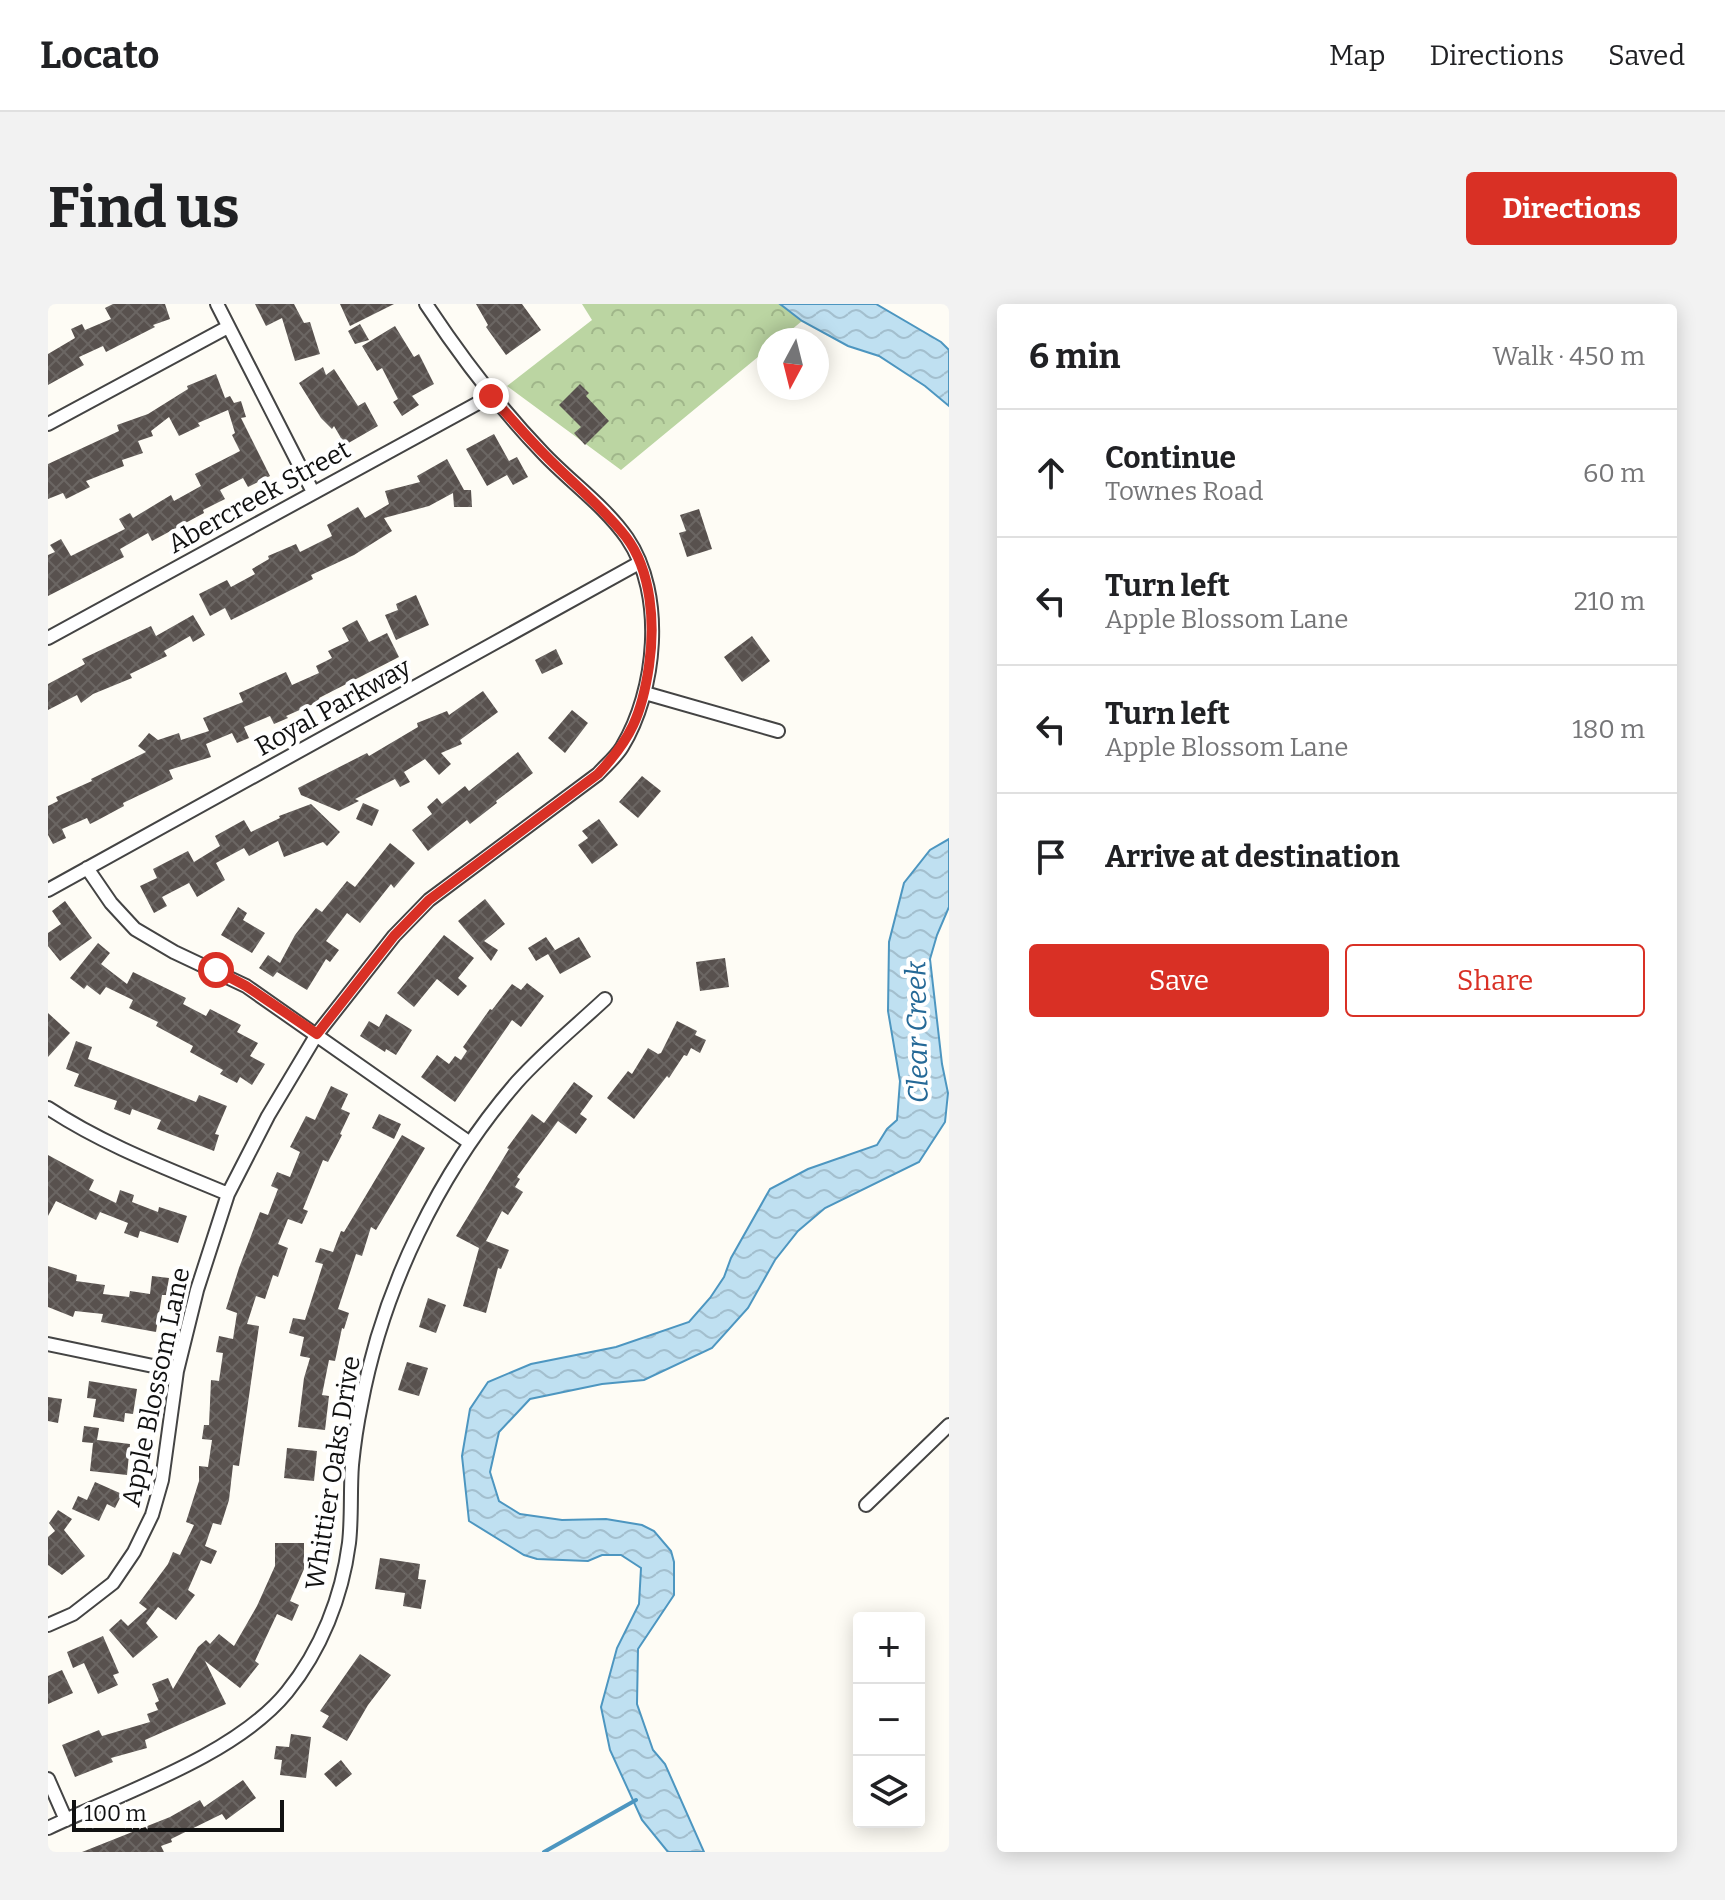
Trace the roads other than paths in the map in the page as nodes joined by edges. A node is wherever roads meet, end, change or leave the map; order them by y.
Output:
1 (217, 304) edge
2 (426, 304) edge
3 (228, 327) junction
4 (491, 396) junction
5 (48, 424) edge
6 (313, 492) junction
7 (639, 563) junction
8 (48, 638) edge
9 (645, 693) junction
10 (778, 731) dead end
11 (87, 868) junction
12 (48, 890) edge
13 (605, 999) dead end
14 (317, 1034) junction
15 (48, 1108) edge
16 (470, 1143) junction
17 (228, 1194) junction
18 (48, 1344) edge
19 (177, 1371) junction
20 (949, 1425) edge
21 (866, 1505) dead end
22 (48, 1625) edge
23 (48, 1779) edge
24 (66, 1820) junction
25 (48, 1828) edge

1 - 3 street
2 - 4 street, Apple Blossom Lane
3 - 5 street
3 - 6 street
4 - 6 street, Abercreek Street
4 - 7 street, Apple Blossom Lane
6 - 8 street, Abercreek Street
7 - 9 street, Apple Blossom Lane
7 - 11 street, Royal Parkway
9 - 10 street
9 - 14 street, Apple Blossom Lane
11 - 12 street, Royal Parkway
11 - 14 street
13 - 16 street, Whittier Oaks Drive
14 - 16 street
14 - 17 street, Apple Blossom Lane
15 - 17 street
16 - 24 street, Whittier Oaks Drive
17 - 19 street, Apple Blossom Lane
18 - 19 street
19 - 22 street, Apple Blossom Lane
20 - 21 street
23 - 24 street
24 - 25 street, Whittier Oaks Drive

